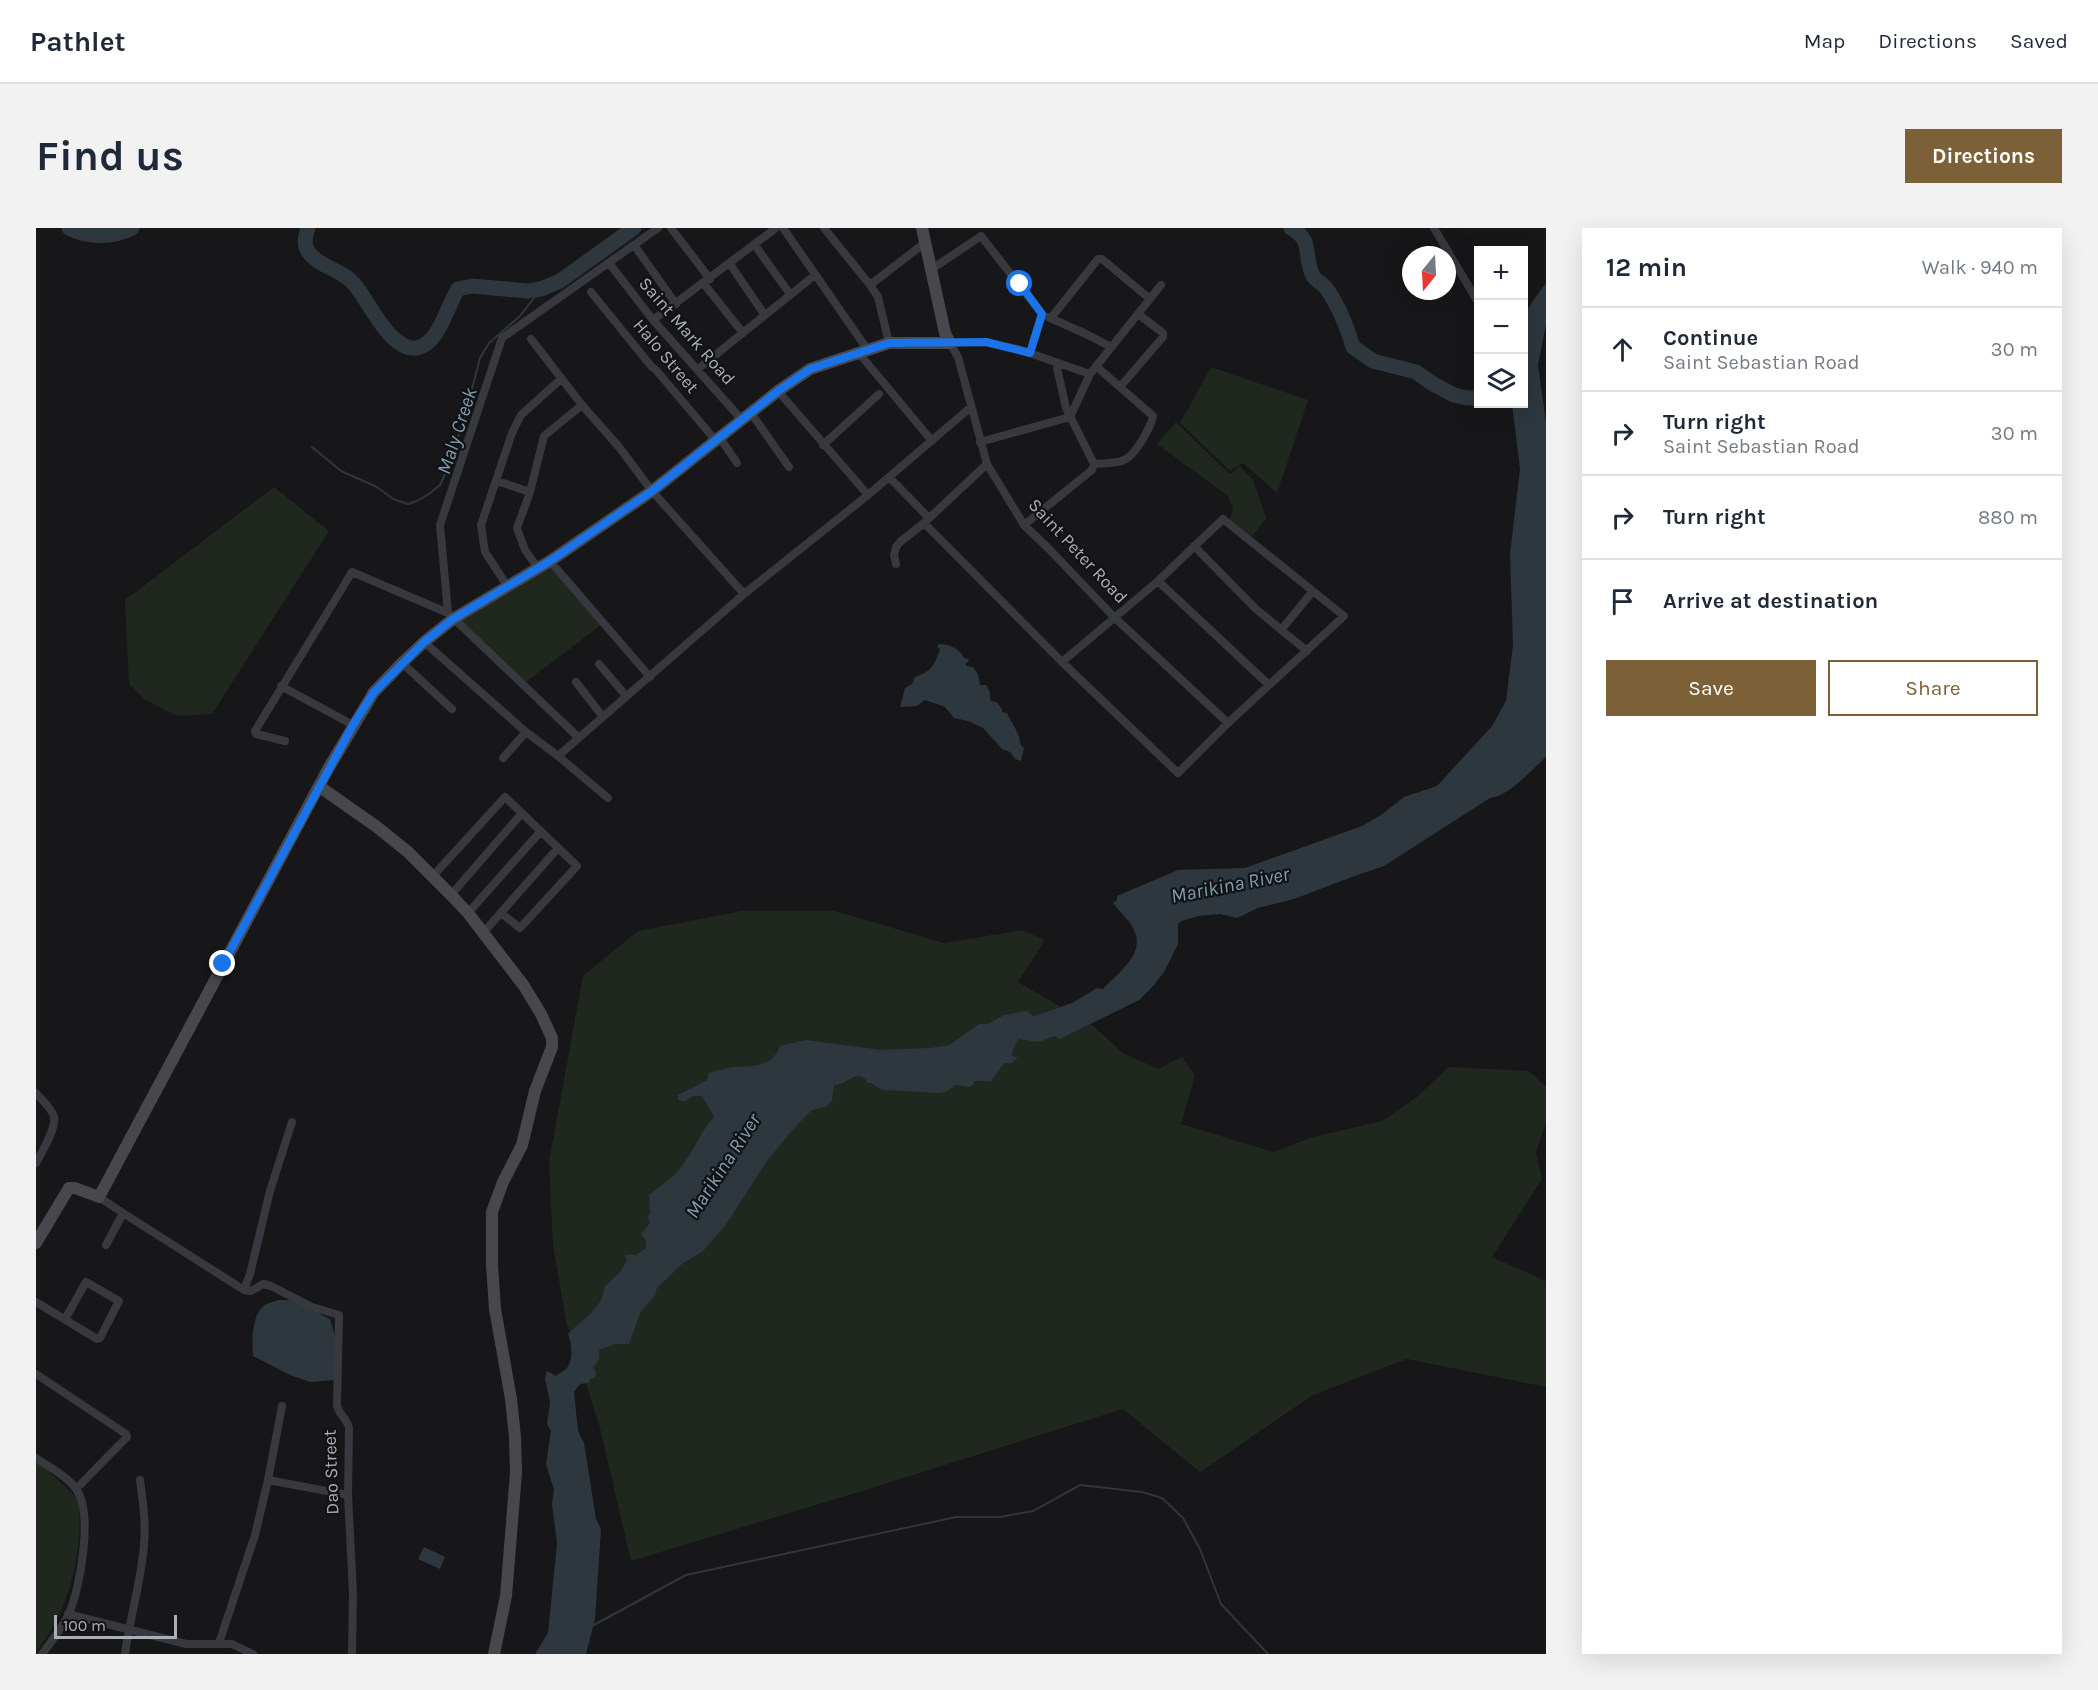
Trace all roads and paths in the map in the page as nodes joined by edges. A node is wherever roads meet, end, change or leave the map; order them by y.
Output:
1 (658, 228) edge
2 (671, 228) edge
3 (776, 228) edge
4 (783, 228) edge
5 (824, 228) edge
6 (922, 228) edge
7 (1434, 228) edge
8 (926, 242) junction
9 (754, 244) junction
10 (634, 245) junction
11 (609, 263) junction
12 (730, 264) junction
13 (932, 269) junction
14 (815, 275) junction
15 (707, 281) junction
16 (870, 285) junction
17 (1161, 285) dead end
18 (591, 292) dead end
19 (790, 294) junction
20 (1150, 299) junction
21 (1478, 300) edge
22 (676, 304) junction
23 (764, 314) junction
24 (1138, 314) junction
25 (1047, 316) junction
26 (653, 320) junction
27 (743, 333) junction
28 (531, 339) dead end
29 (889, 343) junction
30 (950, 343) junction
31 (1111, 347) junction
32 (863, 350) junction
33 (1030, 353) junction
34 (1056, 363) junction
35 (1096, 366) junction
36 (698, 369) junction
37 (1090, 374) junction
38 (561, 379) junction
39 (1120, 387) junction
40 (778, 391) junction
41 (879, 394) dead end
42 (582, 405) junction
43 (971, 407) junction
44 (746, 416) junction
45 (1070, 417) junction
46 (718, 440) junction
47 (932, 441) junction
48 (980, 442) junction
49 (823, 445) junction
50 (736, 463) dead end
51 (987, 464) junction
52 (1094, 464) junction
53 (789, 467) dead end
54 (889, 477) junction
55 (497, 481) junction
56 (652, 491) junction
57 (530, 492) junction
58 (868, 495) junction
59 (926, 521) junction
60 (1023, 525) junction
61 (1194, 546) junction
62 (550, 561) junction
63 (897, 564) dead end
64 (538, 568) junction
65 (1158, 581) junction
66 (508, 587) junction
67 (1312, 591) junction
68 (744, 594) junction
69 (451, 616) junction
70 (1114, 617) junction
71 (1281, 630) junction
72 (424, 642) junction
73 (1307, 651) junction
74 (1062, 662) junction
75 (402, 663) junction
76 (599, 664) dead end
77 (650, 677) junction
78 (576, 682) dead end
79 (1269, 685) junction
80 (281, 686) junction
81 (626, 696) junction
82 (452, 709) dead end
83 (603, 717) junction
84 (1228, 723) junction
85 (353, 725) junction
86 (526, 732) junction
87 (579, 738) junction
88 (285, 741) dead end
89 (558, 756) junction
90 (503, 758) dead end
91 (320, 787) junction
92 (608, 798) dead end
93 (522, 813) junction
94 (541, 831) junction
95 (558, 848) junction
96 (432, 877) junction
97 (451, 895) junction
98 (501, 913) junction
99 (468, 914) junction
100 (483, 933) junction
101 (36, 1093) edge
102 (292, 1122) dead end
103 (36, 1163) edge
104 (99, 1197) junction
105 (123, 1213) junction
106 (36, 1243) edge
107 (106, 1245) dead end
108 (247, 1290) junction
109 (36, 1302) edge
110 (65, 1319) junction
111 (36, 1374) edge
112 (282, 1406) dead end
113 (36, 1458) edge
114 (140, 1480) dead end
115 (268, 1480) junction
116 (76, 1489) junction
117 (348, 1495) junction
118 (68, 1614) junction
119 (129, 1629) junction
120 (219, 1642) junction
121 (42, 1654) edge
122 (125, 1654) edge
123 (254, 1654) edge
124 (352, 1654) edge
125 (494, 1654) edge

1 - 10 street
2 - 15 street
3 - 9 street
4 - 14 street
5 - 16 street
6 - 8 street, Saint Peter Road
7 - 21 street
8 - 13 street, Saint Peter Road
8 - 16 street
9 - 12 street
9 - 19 street
10 - 11 street
10 - 22 street
11 - 26 street, Saint Mark Road
11 - 69 street
12 - 15 street
12 - 23 street
13 - 25 street
13 - 30 street, Saint Peter Road
14 - 19 street
14 - 32 street
15 - 22 street
15 - 27 street
16 - 29 street
17 - 20 street
18 - 46 street, Halo Street
19 - 23 street
20 - 24 street
20 - 25 street
22 - 26 street
23 - 27 street
24 - 31 street
24 - 39 street
25 - 31 street
25 - 33 street
26 - 36 street, Saint Mark Road
27 - 36 street
28 - 38 street
29 - 30 street
29 - 32 street
30 - 33 street
30 - 43 street, Saint Peter Road
31 - 35 street
32 - 40 street
32 - 47 street
33 - 34 street
34 - 37 street
34 - 45 street
35 - 37 street
35 - 39 street
36 - 44 street, Saint Mark Road
37 - 45 street
38 - 42 street
38 - 55 street
39 - 52 street
40 - 44 street
40 - 49 street
41 - 49 street
42 - 56 street
42 - 57 street
43 - 47 street
43 - 48 street, Saint Peter Road
44 - 46 street
44 - 53 street, Saint Mark Road
45 - 48 street
45 - 52 street
46 - 50 street, Halo Street
46 - 56 street
47 - 54 street
48 - 51 street, Saint Peter Road
49 - 58 street
51 - 59 street
51 - 60 street, Saint Peter Road
52 - 60 street
54 - 58 street
54 - 59 street
55 - 57 street
55 - 66 street
56 - 62 street
56 - 68 street
57 - 64 street
58 - 68 street
59 - 63 street
59 - 74 street
60 - 70 street, Saint Peter Road
61 - 65 street
61 - 67 street
61 - 71 street
62 - 64 street
62 - 77 street
64 - 66 street
65 - 70 street
65 - 79 street
66 - 69 street
67 - 71 street
67 - 73 street
68 - 77 street
69 - 72 street
69 - 80 street
69 - 87 street
70 - 74 street
70 - 84 street, Saint Peter Road
71 - 73 street
72 - 75 street
72 - 86 street
73 - 79 street
74 - 84 street
75 - 82 street
75 - 85 street
76 - 81 street
77 - 81 street
78 - 83 street
79 - 84 street
80 - 85 street
80 - 88 street
81 - 83 street
83 - 87 street
85 - 91 street
86 - 89 street
86 - 90 street
87 - 89 street
89 - 92 street
91 - 96 street
91 - 104 street
93 - 94 street
93 - 96 street
93 - 97 street
94 - 95 street
94 - 99 street
95 - 98 street
95 - 98 street
96 - 97 street
97 - 99 street
98 - 100 street
99 - 100 street
100 - 125 street
101 - 103 street
102 - 108 street
104 - 105 street
104 - 106 street
105 - 107 street
105 - 108 street
108 - 117 street, Dao Street
109 - 110 street
110 - 110 street
111 - 116 street
112 - 115 street
113 - 116 street
114 - 119 street
115 - 117 street
115 - 120 street
116 - 118 street
117 - 124 street, Dao Street
118 - 119 street
118 - 121 street
119 - 120 street
119 - 122 street
120 - 123 street

